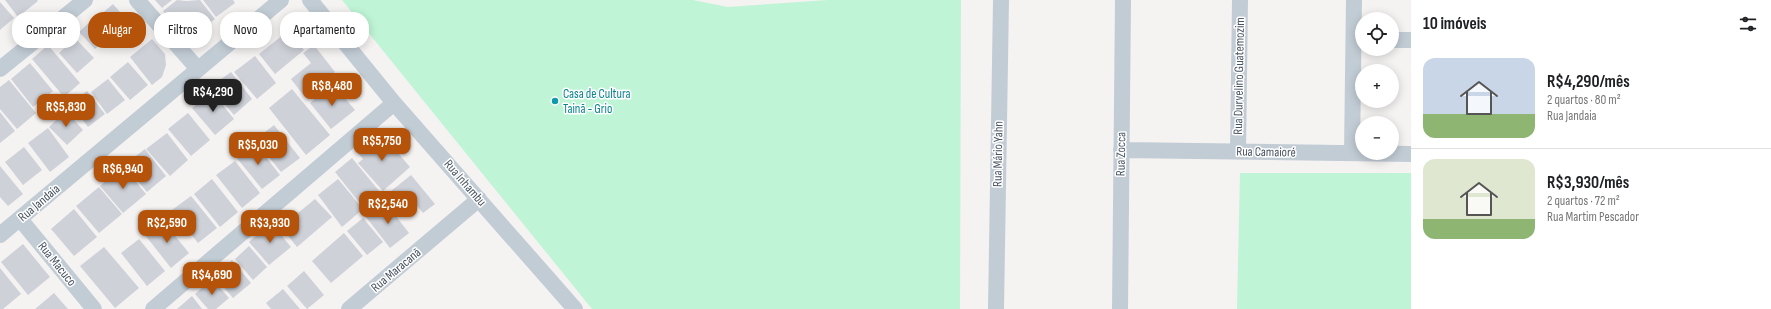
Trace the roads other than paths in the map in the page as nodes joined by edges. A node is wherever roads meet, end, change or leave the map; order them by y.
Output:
1 (85, 0) edge
2 (137, 0) edge
3 (281, 0) edge
4 (310, 0) edge
5 (1001, 0) edge
6 (1123, 0) edge
7 (1240, 0) edge
8 (1354, 0) edge
9 (1355, 12) edge
10 (1399, 40) edge
11 (1411, 40) edge
12 (1357, 56) edge
13 (0, 69) edge
14 (198, 69) junction
15 (394, 103) junction
16 (1121, 150) junction
17 (1238, 152) junction
18 (1352, 153) junction
19 (1411, 154) edge
20 (479, 199) junction
21 (20, 219) junction
22 (0, 235) edge
23 (94, 309) edge
24 (153, 309) edge
25 (349, 309) edge
26 (575, 309) edge
27 (996, 309) edge
28 (1120, 309) edge

1 - 13 street
2 - 14 street
3 - 14 street, Rua Jandaia
4 - 15 street, Rua Inhambu
5 - 27 street, Rua Mário Yahn
6 - 16 street, Rua Zocca
7 - 17 street, Rua Durvelino Guatemozim
8 - 9 street
10 - 11 street
12 - 18 street
14 - 21 street, Rua Jandaia
15 - 20 street, Rua Inhambu
15 - 24 street
16 - 17 street, Rua Camaioré
16 - 28 street, Rua Zocca
17 - 18 street, Rua Camaioré
18 - 19 street, Rua Camaioré
20 - 25 street, Rua Maracanã
20 - 26 street, Rua Inhambu
21 - 22 street, Rua Jandaia
21 - 23 street, Rua Macuco

